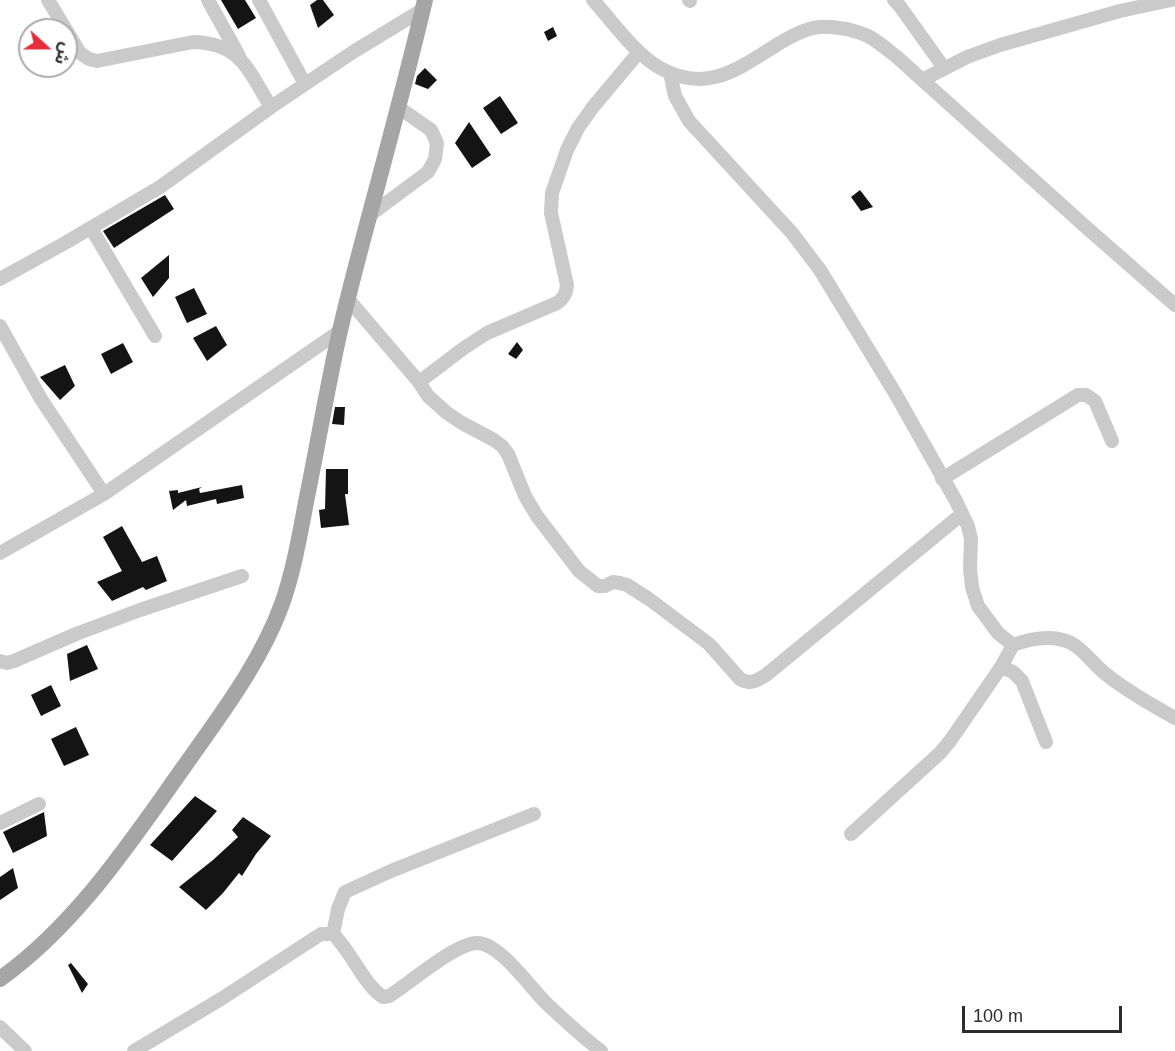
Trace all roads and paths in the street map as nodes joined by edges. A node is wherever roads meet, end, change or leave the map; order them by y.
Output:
1 (48, 0) edge
2 (208, 0) edge
3 (259, 0) edge
4 (593, 0) edge
5 (894, 0) edge
6 (1171, 0) edge
7 (423, 5) edge
8 (639, 52) junction
9 (240, 58) junction
10 (944, 68) junction
11 (670, 73) junction
12 (922, 80) junction
13 (305, 84) junction
14 (271, 107) junction
15 (398, 107) junction
16 (370, 215) junction
17 (91, 228) junction
18 (0, 279) edge
19 (348, 298) junction
20 (1175, 305) edge
21 (0, 326) edge
22 (340, 331) junction
23 (155, 336) dead end
24 (419, 382) junction
25 (1112, 441) dead end
26 (942, 479) junction
27 (104, 494) junction
28 (962, 514) junction
29 (0, 553) edge
30 (242, 576) dead end
31 (1012, 645) junction
32 (0, 661) edge
33 (1001, 667) junction
34 (1175, 718) edge
35 (1046, 742) dead end
36 (39, 804) dead end
37 (534, 814) dead end
38 (0, 823) edge
39 (851, 834) dead end
40 (333, 934) junction
41 (0, 979) edge
42 (0, 1027) edge
43 (25, 1051) edge
44 (134, 1051) edge
45 (601, 1051) edge

1 - 9 street
2 - 9 street
3 - 13 street
4 - 8 street
5 - 10 street
6 - 10 street
7 - 13 street
7 - 15 main road
8 - 11 street
8 - 24 street
9 - 14 street
10 - 12 street
11 - 12 street
11 - 26 street
12 - 20 street
13 - 14 street
14 - 17 street
15 - 16 main road
15 - 16 street
16 - 19 main road
17 - 18 street
17 - 23 street
19 - 22 main road
19 - 24 street
21 - 27 street
22 - 27 street
22 - 41 main road
24 - 28 street
25 - 26 street
26 - 28 street
27 - 29 street
28 - 31 street
30 - 32 street
31 - 33 street
31 - 34 street
33 - 35 street
33 - 39 street
36 - 38 street
37 - 40 street
40 - 44 street
40 - 45 street
42 - 43 street

